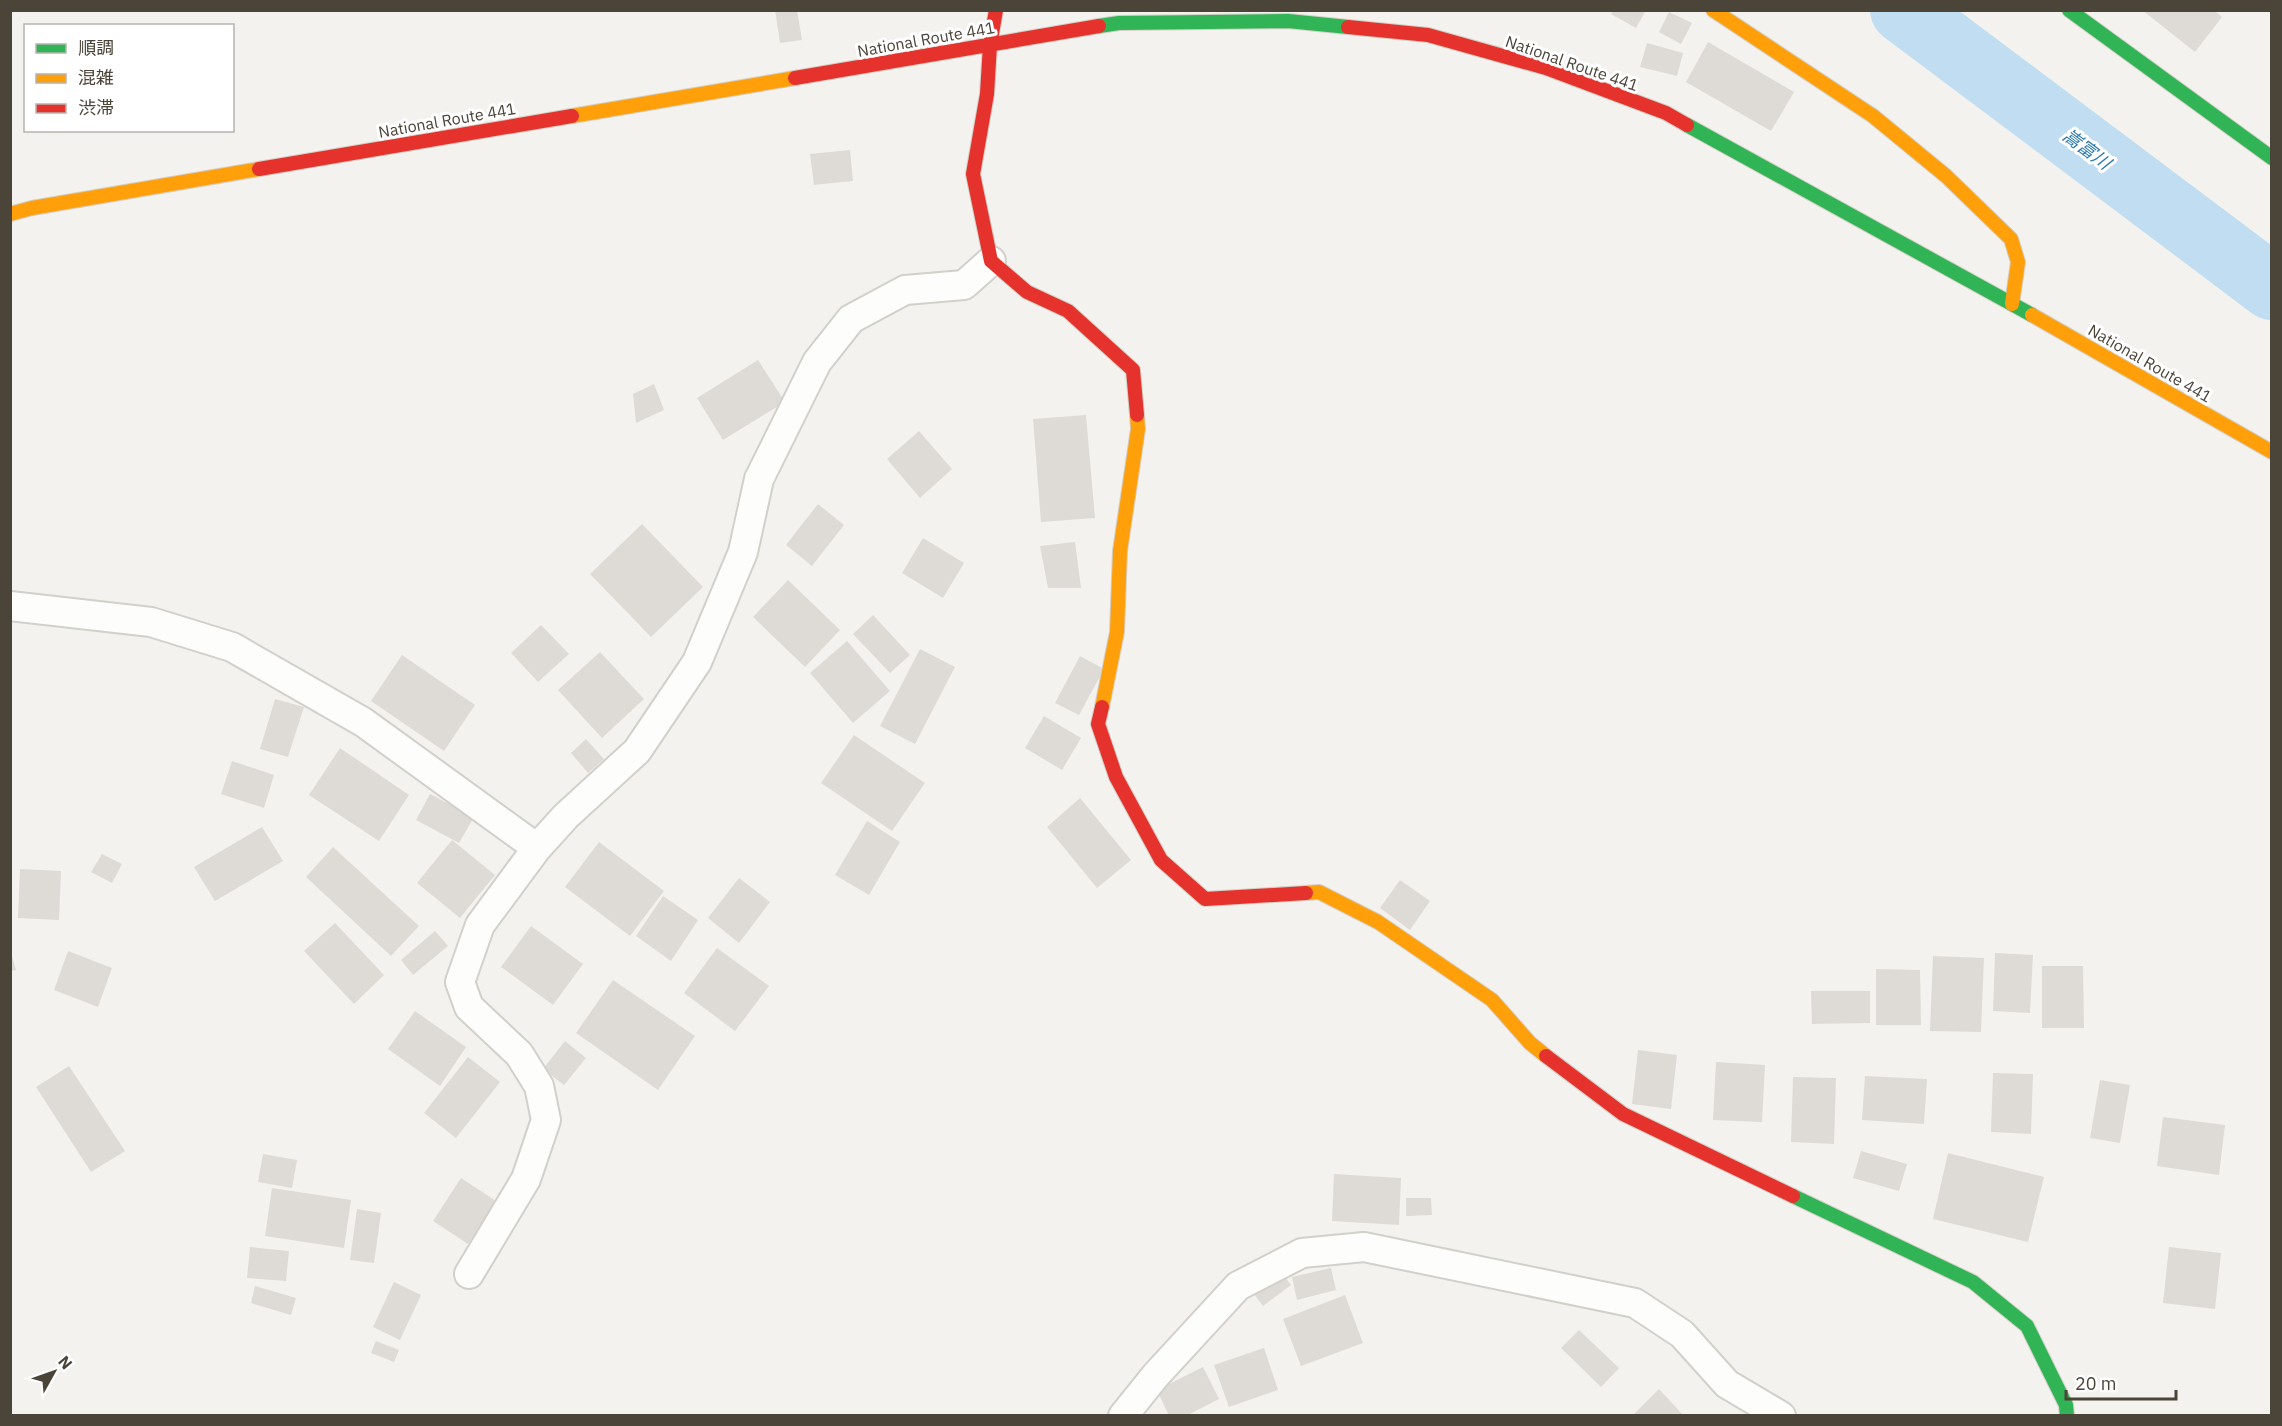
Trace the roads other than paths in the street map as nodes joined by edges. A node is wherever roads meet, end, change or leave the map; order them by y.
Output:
1 (996, 10) edge
2 (1713, 10) edge
3 (2069, 10) edge
4 (990, 45) junction
5 (2271, 158) edge
6 (10, 214) edge
7 (991, 261) junction
8 (2012, 304) junction
9 (2271, 452) edge
10 (10, 606) edge
11 (537, 848) junction
12 (469, 1274) dead end
13 (1123, 1416) edge
14 (1781, 1416) edge
15 (2067, 1416) edge

1 - 4 main road
2 - 8 main road
3 - 5 main road
4 - 6 main road, National Route 441
4 - 7 main road
4 - 8 main road, National Route 441
7 - 11 street
7 - 15 main road
8 - 9 main road, National Route 441
10 - 11 street
11 - 12 street
13 - 14 street

